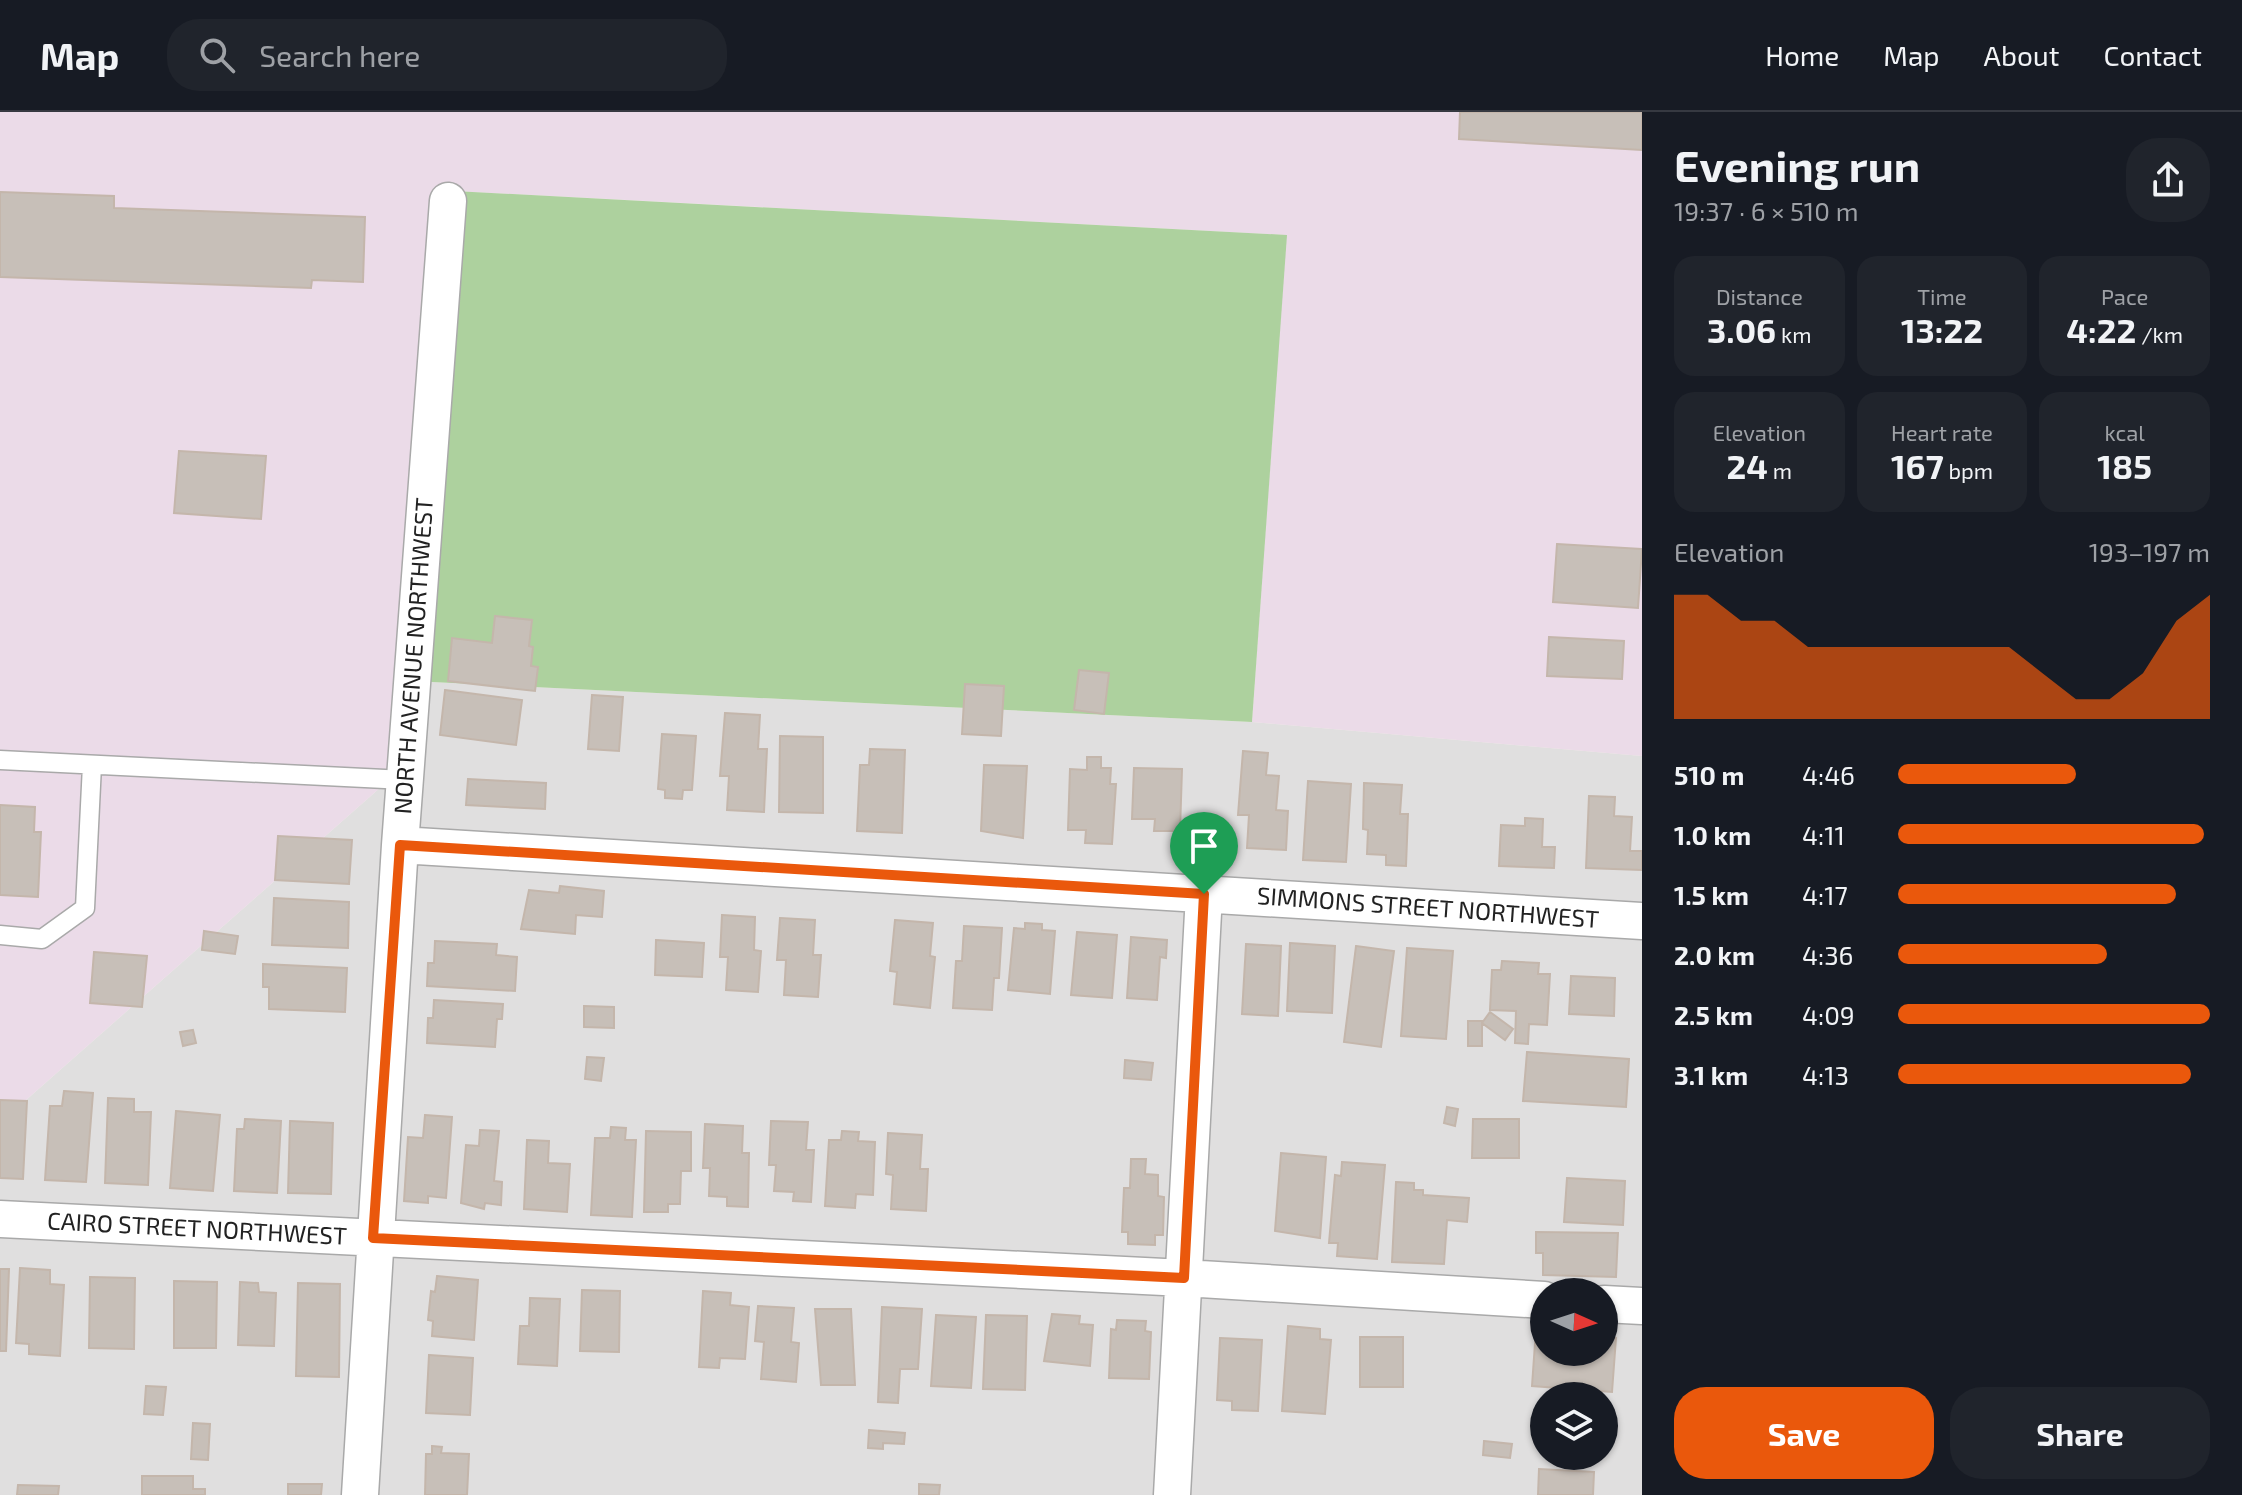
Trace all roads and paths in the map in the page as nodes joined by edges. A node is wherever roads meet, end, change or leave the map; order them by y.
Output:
1 (448, 201) dead end
2 (0, 760) edge
3 (92, 765) junction
4 (405, 780) junction
5 (400, 845) junction
6 (1204, 894) junction
7 (1642, 921) edge
8 (0, 935) edge
9 (0, 1219) edge
10 (373, 1238) junction
11 (1184, 1278) junction
12 (1530, 1299) edge
13 (1618, 1305) edge
14 (1642, 1306) edge
15 (360, 1495) edge
16 (1172, 1495) edge

1 - 4 street, NORTH AVENUE NORTHWEST
2 - 3 lane
3 - 4 lane
3 - 8 lane
4 - 5 street, NORTH AVENUE NORTHWEST
5 - 6 street, SIMMONS STREET NORTHWEST
5 - 10 street, NORTH AVENUE NORTHWEST
6 - 7 street, SIMMONS STREET NORTHWEST
6 - 11 street
9 - 10 street, CAIRO STREET NORTHWEST
10 - 11 street, CAIRO STREET NORTHWEST
10 - 15 street, NORTH AVENUE NORTHWEST
11 - 12 street, CAIRO STREET NORTHWEST
11 - 16 street
13 - 14 street

